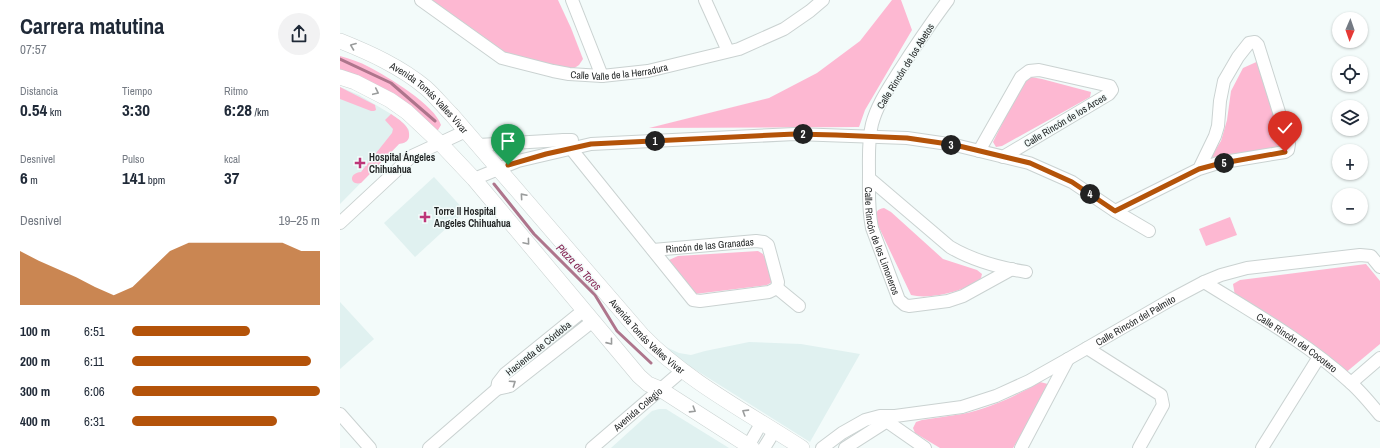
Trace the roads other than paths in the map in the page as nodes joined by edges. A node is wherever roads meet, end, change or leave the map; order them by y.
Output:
1 (421, 0) edge
2 (572, 0) edge
3 (705, 0) edge
4 (823, 0) edge
5 (948, 0) edge
6 (340, 41) edge
7 (728, 51) junction
8 (602, 76) junction
9 (340, 77) edge
10 (466, 131) junction
11 (870, 136) junction
12 (525, 142) junction
13 (440, 143) junction
14 (478, 144) junction
15 (568, 144) junction
16 (979, 151) junction
17 (1003, 157) junction
18 (527, 159) junction
19 (499, 168) junction
20 (1199, 169) junction
21 (869, 178) junction
22 (474, 179) junction
23 (1115, 211) junction
24 (340, 223) edge
25 (1149, 231) dead end
26 (653, 250) junction
27 (1380, 267) edge
28 (1012, 270) junction
29 (1026, 272) dead end
30 (1204, 282) junction
31 (777, 288) junction
32 (799, 306) dead end
33 (589, 316) junction
34 (1087, 348) junction
35 (1319, 357) junction
36 (1380, 358) edge
37 (1068, 359) junction
38 (683, 370) junction
39 (1352, 383) junction
40 (660, 389) junction
41 (340, 414) edge
42 (1380, 415) edge
43 (887, 418) junction
44 (768, 426) junction
45 (842, 432) junction
46 (848, 446) edge
47 (750, 447) edge
48 (370, 448) edge
49 (429, 448) edge
50 (592, 448) edge
51 (764, 448) edge
52 (802, 448) edge
53 (822, 448) edge
54 (925, 448) edge
55 (1020, 448) edge
56 (1139, 448) edge
57 (1262, 448) edge

1 - 8 street, Calle Valle de la Herradura
2 - 8 street
3 - 7 street
4 - 7 street, Calle Valle de la Herradura
5 - 11 street, Calle Rincón de los Abetos
10 -> 6 main road, Avenida Tomás Valles Vivar
7 - 8 street, Calle Valle de la Herradura
9 -> 13 main road
10 - 13 street
10 - 14 main road, Avenida Tomás Valles Vivar
11 - 15 street
11 - 16 street
11 - 21 street, Calle Rincón de los Limoneros
12 - 14 street
12 - 15 street
12 - 18 street
13 - 22 main road
13 - 24 street
14 - 19 main road, Avenida Tomás Valles Vivar
15 - 18 street
15 - 26 street, Rincón de las Granadas
16 - 17 street
16 - 17 street, Calle Rincón de los Arces
17 - 23 street
18 - 19 street
19 - 22 street
38 -> 19 main road, Avenida Tomás Valles Vivar
20 - 20 street
20 - 23 street
21 - 28 street, Calle Rincón de los Limoneros
21 - 28 street, Calle Rincón de los Limoneros
22 -> 33 main road
23 - 25 street
26 - 31 street, Rincón de las Granadas
26 - 31 street, Rincón de las Granadas
27 - 30 street, Calle Rincón del Palmito
28 - 29 street, Calle Rincón de los Limoneros
30 - 34 street, Calle Rincón del Palmito
30 - 35 street, Calle Rincón del Cocotero
31 - 32 street
33 -> 40 main road
33 - 49 street, Hacienda de Córdoba
34 - 37 street, Calle Rincón del Palmito
34 - 56 street
35 - 39 street, Calle Rincón del Cocotero
35 - 57 street
36 - 39 street
37 - 43 street, Calle Rincón del Palmito
37 - 55 street
38 - 40 street, Avenida Colegio
44 -> 38 main road, Avenida Tomás Valles Vivar
39 - 42 street, Calle Rincón del Cocotero
40 -> 47 main road
40 - 50 street, Avenida Colegio
41 - 48 street
43 - 45 street, Calle Rincón del Palmito
43 - 46 street, Calle Rincón del Palmito
43 - 54 street
44 - 47 street
44 - 51 street
44 - 52 main road, Avenida Tomás Valles Vivar
45 - 46 street
45 - 53 street, Calle Rincón del Palmito

